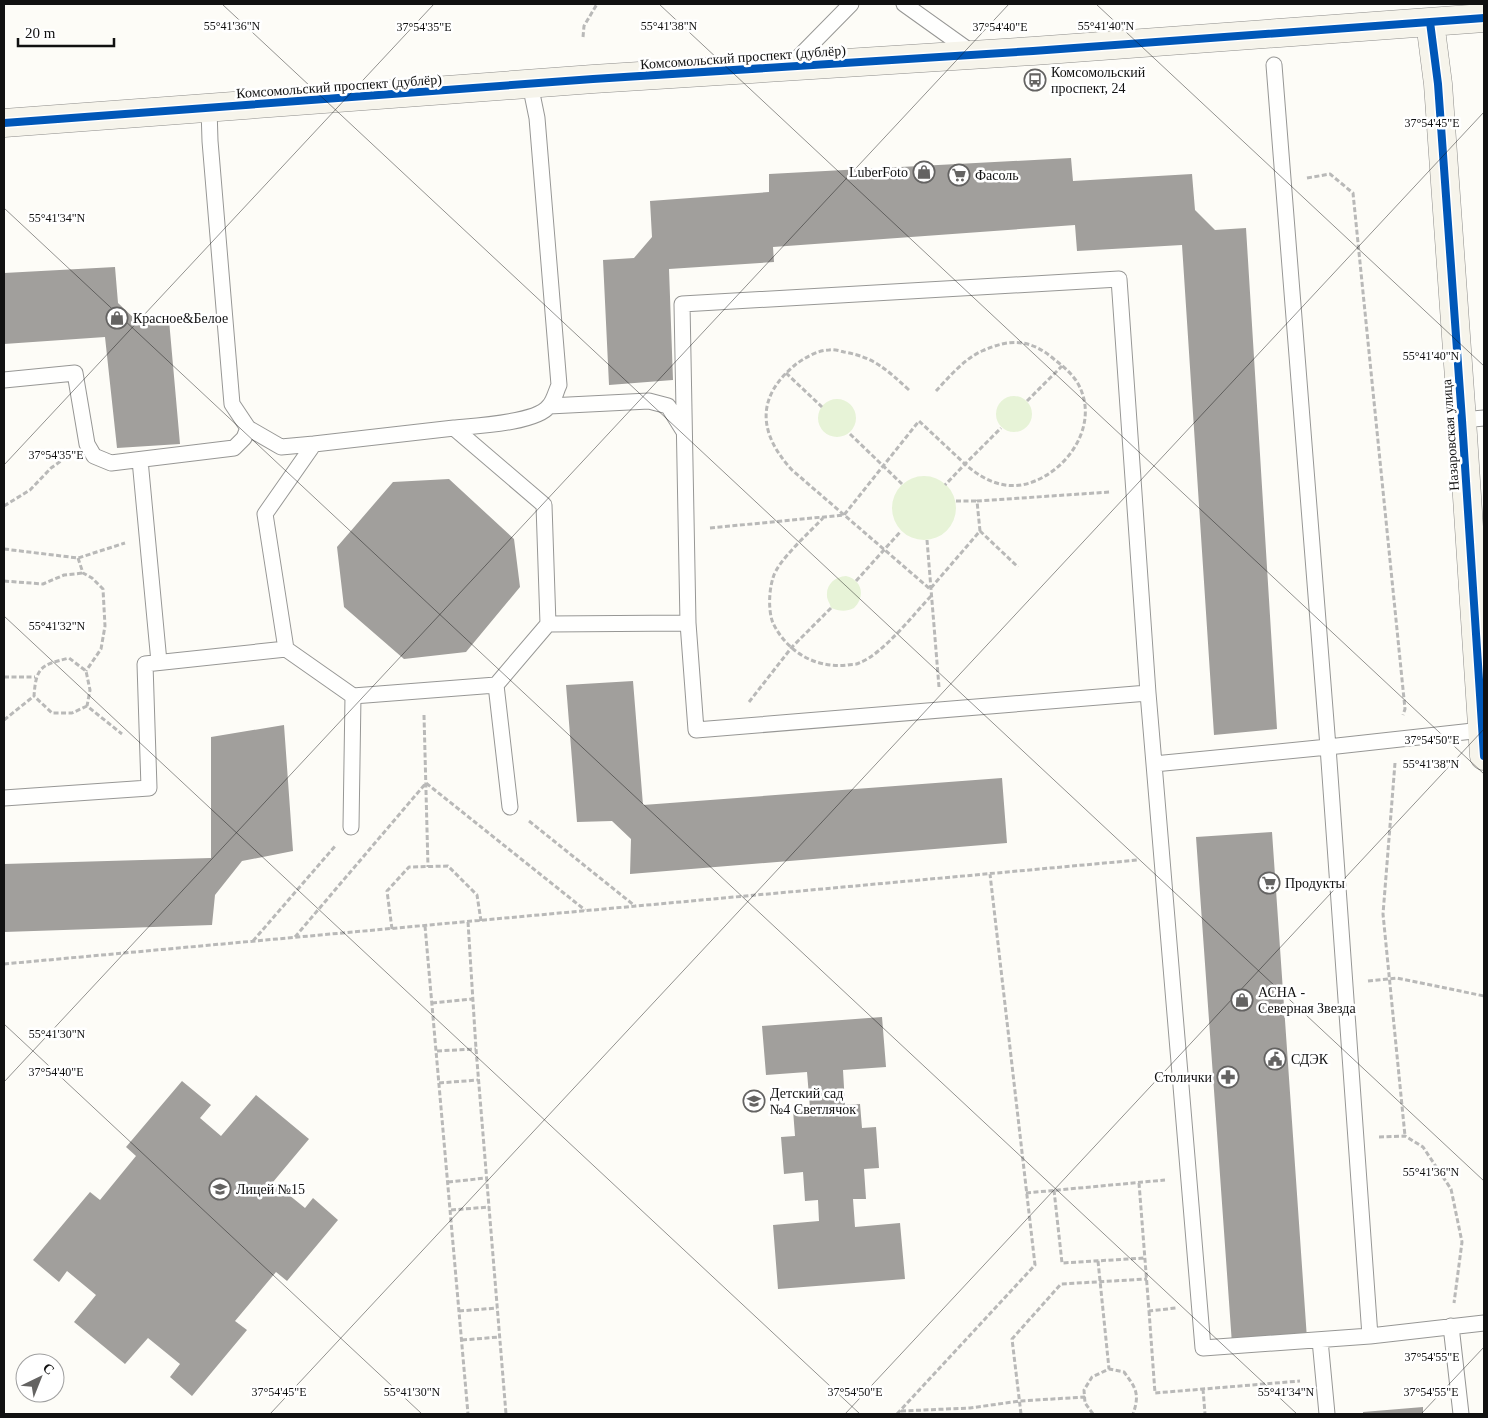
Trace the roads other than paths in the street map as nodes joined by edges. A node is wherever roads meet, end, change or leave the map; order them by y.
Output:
1 (850, 4) edge
2 (904, 4) edge
3 (1484, 18) edge
4 (1430, 22) junction
5 (974, 54) junction
6 (1274, 65) dead end
7 (790, 66) junction
8 (530, 84) junction
9 (209, 108) junction
10 (4, 123) edge
11 (4, 380) edge
12 (549, 406) junction
13 (1473, 419) edge
14 (248, 428) junction
15 (454, 428) junction
16 (685, 435) junction
17 (314, 444) junction
18 (140, 460) junction
19 (1480, 622) edge
20 (688, 623) junction
21 (548, 624) junction
22 (286, 649) junction
23 (159, 662) junction
24 (496, 685) junction
25 (1148, 693) junction
26 (353, 696) junction
27 (1483, 743) edge
28 (1328, 747) junction
29 (1154, 764) junction
30 (4, 798) edge
31 (510, 807) road end
32 (351, 827) road end
33 (1484, 1323) edge
34 (1451, 1326) junction
35 (1370, 1336) junction
36 (1320, 1340) junction
37 (1327, 1414) edge
38 (1461, 1414) edge

1 - 7 lane
2 - 5 lane
3 - 4 street, Комсомольский проспект (дублёр)
4 - 5 street, Комсомольский проспект (дублёр)
4 - 13 street, Назаровская улица
5 - 7 street, Комсомольский проспект (дублёр)
6 - 28 lane
7 - 8 street, Комсомольский проспект (дублёр)
8 - 9 street, Комсомольский проспект (дублёр)
8 - 12 lane
9 - 10 street, Комсомольский проспект (дублёр)
9 - 14 lane
11 - 18 lane
12 - 15 lane
12 - 16 lane
13 - 19 street, Назаровская улица
14 - 17 lane
14 - 18 lane
15 - 17 lane
15 - 21 lane
16 - 20 lane
16 - 25 lane
17 - 22 lane
18 - 23 lane
19 - 27 street, Назаровская улица
20 - 21 lane
20 - 25 lane
21 - 24 lane
22 - 23 lane
22 - 26 lane
23 - 30 lane
24 - 26 lane
24 - 31 lane
25 - 29 lane
26 - 32 lane
27 - 28 lane
28 - 29 lane
28 - 35 lane
29 - 36 lane
33 - 34 lane
34 - 35 lane
34 - 38 lane
35 - 36 lane
36 - 37 lane

